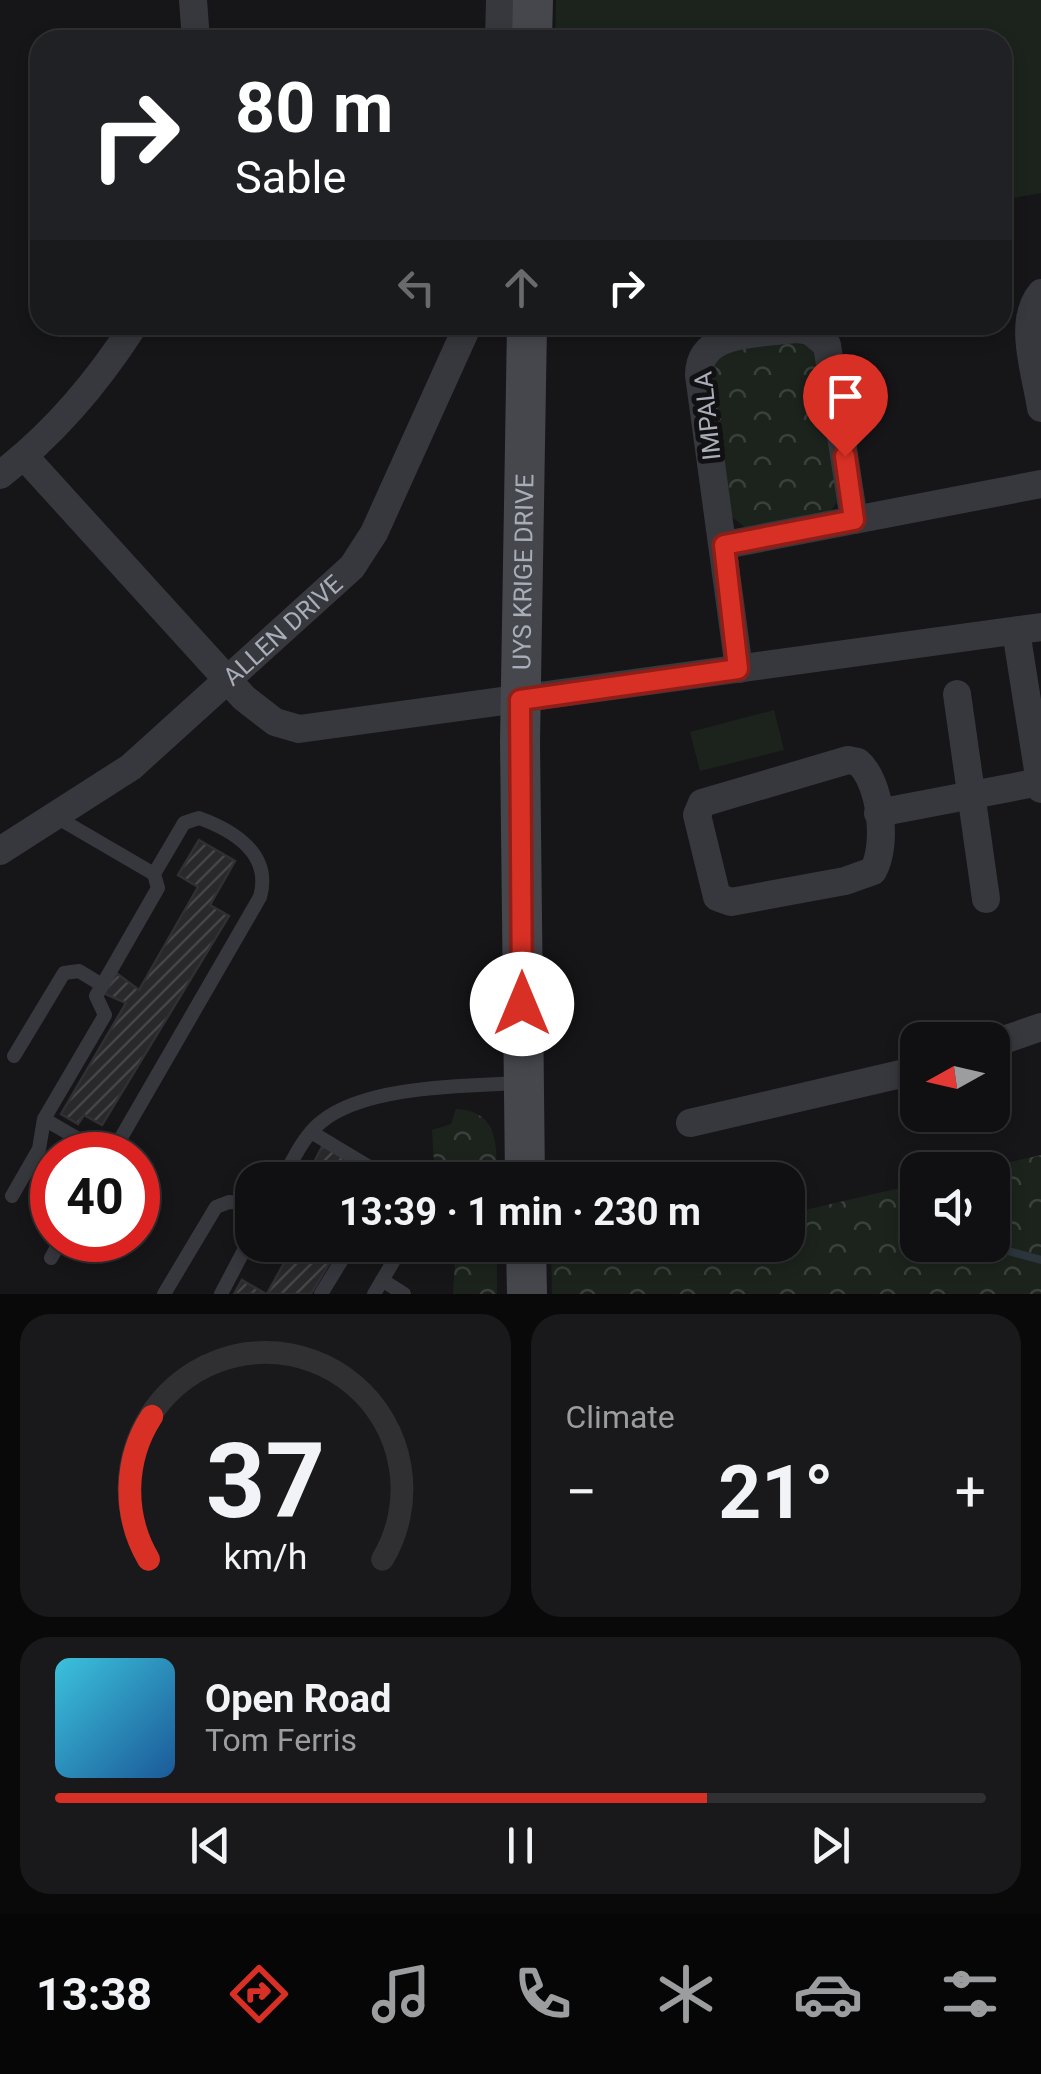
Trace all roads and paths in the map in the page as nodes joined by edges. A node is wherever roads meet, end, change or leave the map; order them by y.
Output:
1 (192, 0) edge
2 (500, 0) edge
3 (533, 0) edge
4 (195, 30) edge
5 (499, 30) edge
6 (532, 30) edge
7 (1041, 293) edge
8 (128, 335) edge
9 (463, 335) edge
10 (527, 335) edge
11 (758, 335) edge
12 (813, 335) edge
13 (1041, 408) edge
14 (24, 456) junction
15 (0, 475) edge
16 (1041, 484) edge
17 (854, 520) junction
18 (724, 545) junction
19 (1028, 629) edge
20 (738, 669) junction
21 (228, 681) junction
22 (957, 694) dead end
23 (520, 700) junction
24 (1040, 785) edge
25 (972, 795) junction
26 (878, 813) junction
27 (58, 818) junction
28 (0, 852) edge
29 (154, 874) junction
30 (986, 899) dead end
31 (102, 985) junction
32 (1041, 1027) edge
33 (1010, 1038) edge
34 (14, 1056) dead end
35 (900, 1074) edge
36 (523, 1083) junction
37 (44, 1119) junction
38 (690, 1123) dead end
39 (67, 1132) edge
40 (121, 1132) edge
41 (311, 1132) junction
42 (293, 1162) edge
43 (362, 1162) edge
44 (525, 1162) edge
45 (12, 1196) dead end
46 (235, 1203) edge
47 (238, 1262) edge
48 (341, 1262) edge
49 (392, 1262) edge
50 (526, 1262) edge
51 (378, 1287) edge
52 (164, 1294) edge
53 (221, 1294) edge
54 (321, 1294) edge
55 (404, 1294) edge
56 (526, 1294) edge

1 - 4 street
2 - 5 street
3 - 6 street
7 - 13 street
8 - 14 street
9 - 21 street, ALLEN DRIVE
10 - 23 street, UYS KRIGE DRIVE
11 - 18 street, IMPALA
12 - 17 street, IMPALA
14 - 15 street
14 - 21 street
16 - 17 street
17 - 18 street
18 - 20 street, IMPALA
19 - 20 street
19 - 24 street
20 - 23 street
21 - 23 street
21 - 27 street, ALLEN DRIVE
22 - 25 street
23 - 36 street, UYS KRIGE DRIVE
24 - 25 street
25 - 26 street
25 - 30 street
26 - 26 street
27 - 28 street, ALLEN DRIVE
27 - 29 lane
29 - 31 lane
29 - 40 lane
31 - 34 lane
31 - 37 lane
32 - 33 street
35 - 38 street
36 - 41 lane
36 - 44 street, UYS KRIGE DRIVE
37 - 39 lane
37 - 45 lane
41 - 42 lane
41 - 43 lane
46 - 52 lane
47 - 53 lane
48 - 54 lane
49 - 51 lane
50 - 56 street
51 - 55 lane

